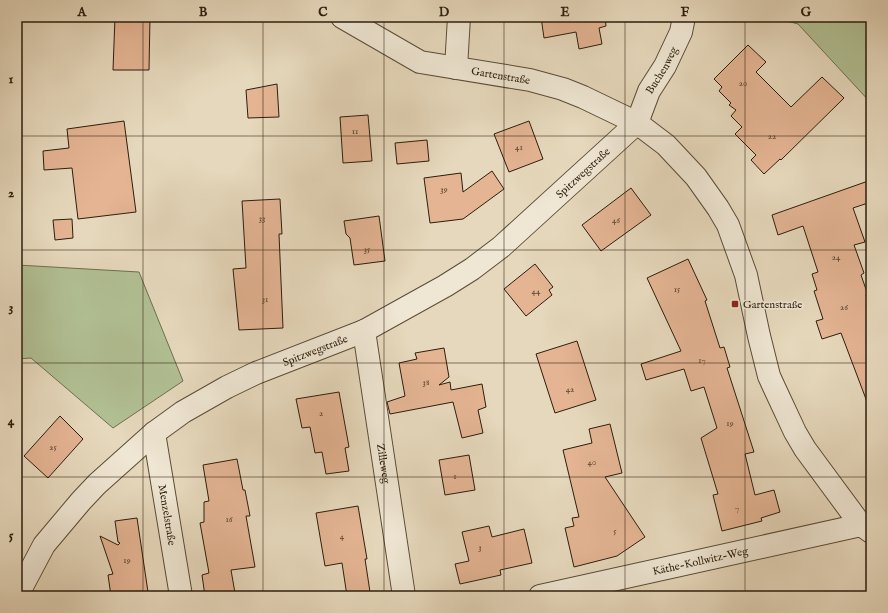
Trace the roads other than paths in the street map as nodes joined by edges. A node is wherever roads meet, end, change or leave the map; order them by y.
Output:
1 (342, 17) edge
2 (459, 17) edge
3 (684, 17) edge
4 (456, 68) junction
5 (637, 123) junction
6 (364, 331) junction
7 (154, 433) junction
8 (866, 529) edge
9 (17, 596) edge
10 (181, 596) edge
11 (404, 596) edge
12 (540, 596) edge

1 - 4 street, Gartenstraße
2 - 4 street
3 - 5 street, Buchenweg
4 - 5 street, Gartenstraße
5 - 6 street, Spitzwegstraße
5 - 8 street, Gartenstraße
6 - 7 street, Spitzwegstraße
6 - 11 street, Zilleweg
7 - 9 street, Spitzwegstraße
7 - 10 street, Menzelstraße
8 - 12 street, Käthe-Kollwitz-Weg

